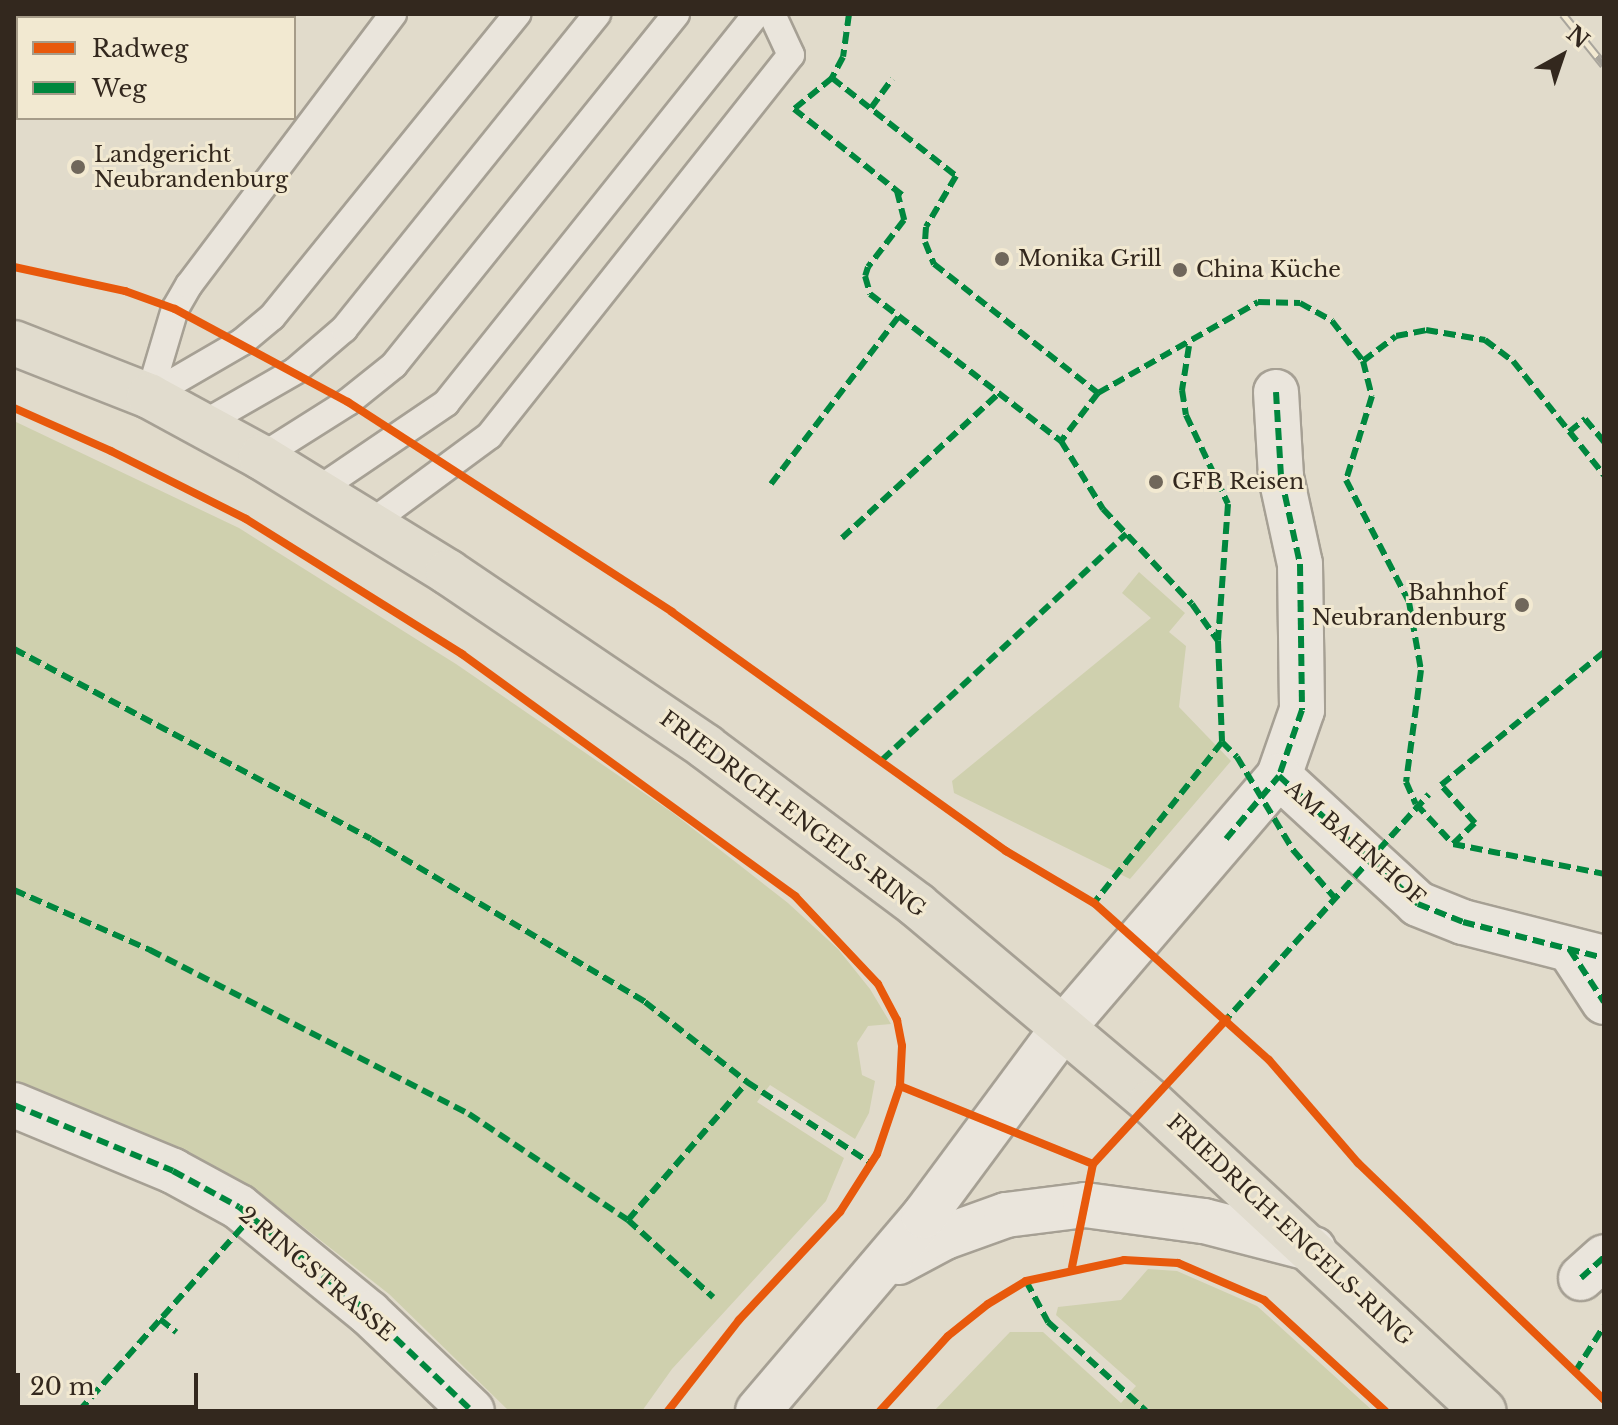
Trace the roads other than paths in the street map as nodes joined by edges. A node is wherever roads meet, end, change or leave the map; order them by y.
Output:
1 (393, 14) edge
2 (517, 14) edge
3 (597, 14) edge
4 (676, 14) edge
5 (756, 14) edge
6 (772, 14) edge
7 (14, 343) edge
8 (1276, 392) dead end
9 (149, 396) junction
10 (203, 424) junction
11 (261, 457) junction
12 (318, 490) junction
13 (371, 523) junction
14 (1279, 776) junction
15 (1587, 954) edge
16 (1604, 1002) edge
17 (1063, 1028) junction
18 (14, 1105) edge
19 (1313, 1249) junction
20 (878, 1273) junction
21 (472, 1411) edge
22 (758, 1411) edge
23 (1484, 1411) edge

1 - 9 lane
2 - 9 lane
3 - 10 lane
4 - 11 lane
5 - 12 lane
6 - 13 lane
7 - 9 main road, FRIEDRICH-ENGELS-RING
8 - 14 street, AM BAHNHOF
9 - 10 main road, FRIEDRICH-ENGELS-RING
10 - 11 main road, FRIEDRICH-ENGELS-RING
11 - 12 main road, FRIEDRICH-ENGELS-RING
12 - 13 main road, FRIEDRICH-ENGELS-RING
13 - 17 main road, FRIEDRICH-ENGELS-RING
14 - 15 street, AM BAHNHOF
14 - 17 street, AM BAHNHOF
15 - 16 street, AM BAHNHOF
17 - 19 main road, FRIEDRICH-ENGELS-RING
17 - 20 street, AM BAHNHOF
18 - 21 street, 2.RINGSTRASSE
19 - 20 street
19 - 23 main road, FRIEDRICH-ENGELS-RING
20 - 22 street, AM BAHNHOF

